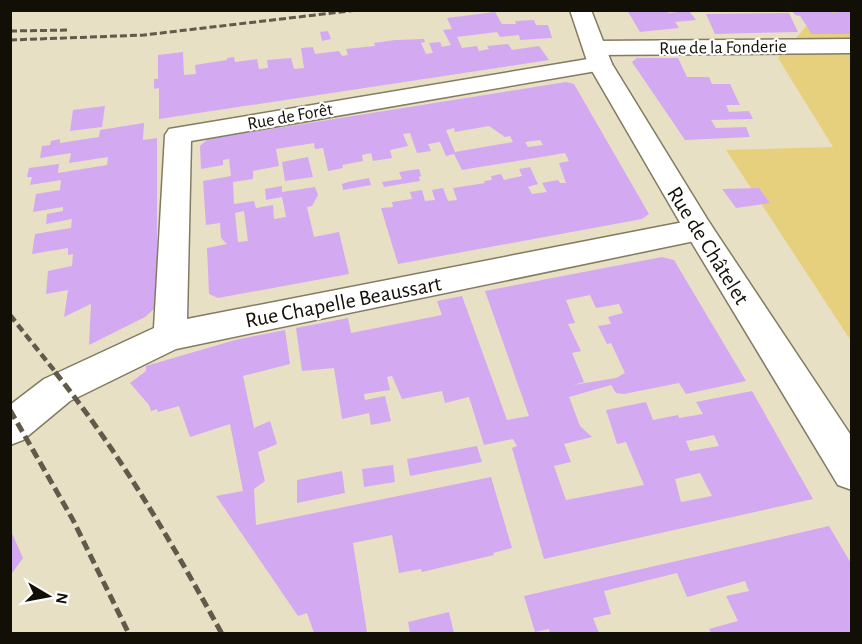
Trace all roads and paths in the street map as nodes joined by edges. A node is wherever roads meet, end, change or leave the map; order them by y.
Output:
1 (580, 10) edge
2 (852, 46) edge
3 (598, 56) junction
4 (699, 230) junction
5 (170, 336) junction
6 (10, 428) edge
7 (852, 472) edge

1 - 3 street, Rue de Châtelet
2 - 3 street, Rue de la Fonderie
3 - 4 street, Rue de Châtelet
3 - 5 street, Rue de Forêt
4 - 5 street, Rue Chapelle Beaussart
4 - 7 street, Rue de Châtelet
5 - 6 street, Rue Chapelle Beaussart

